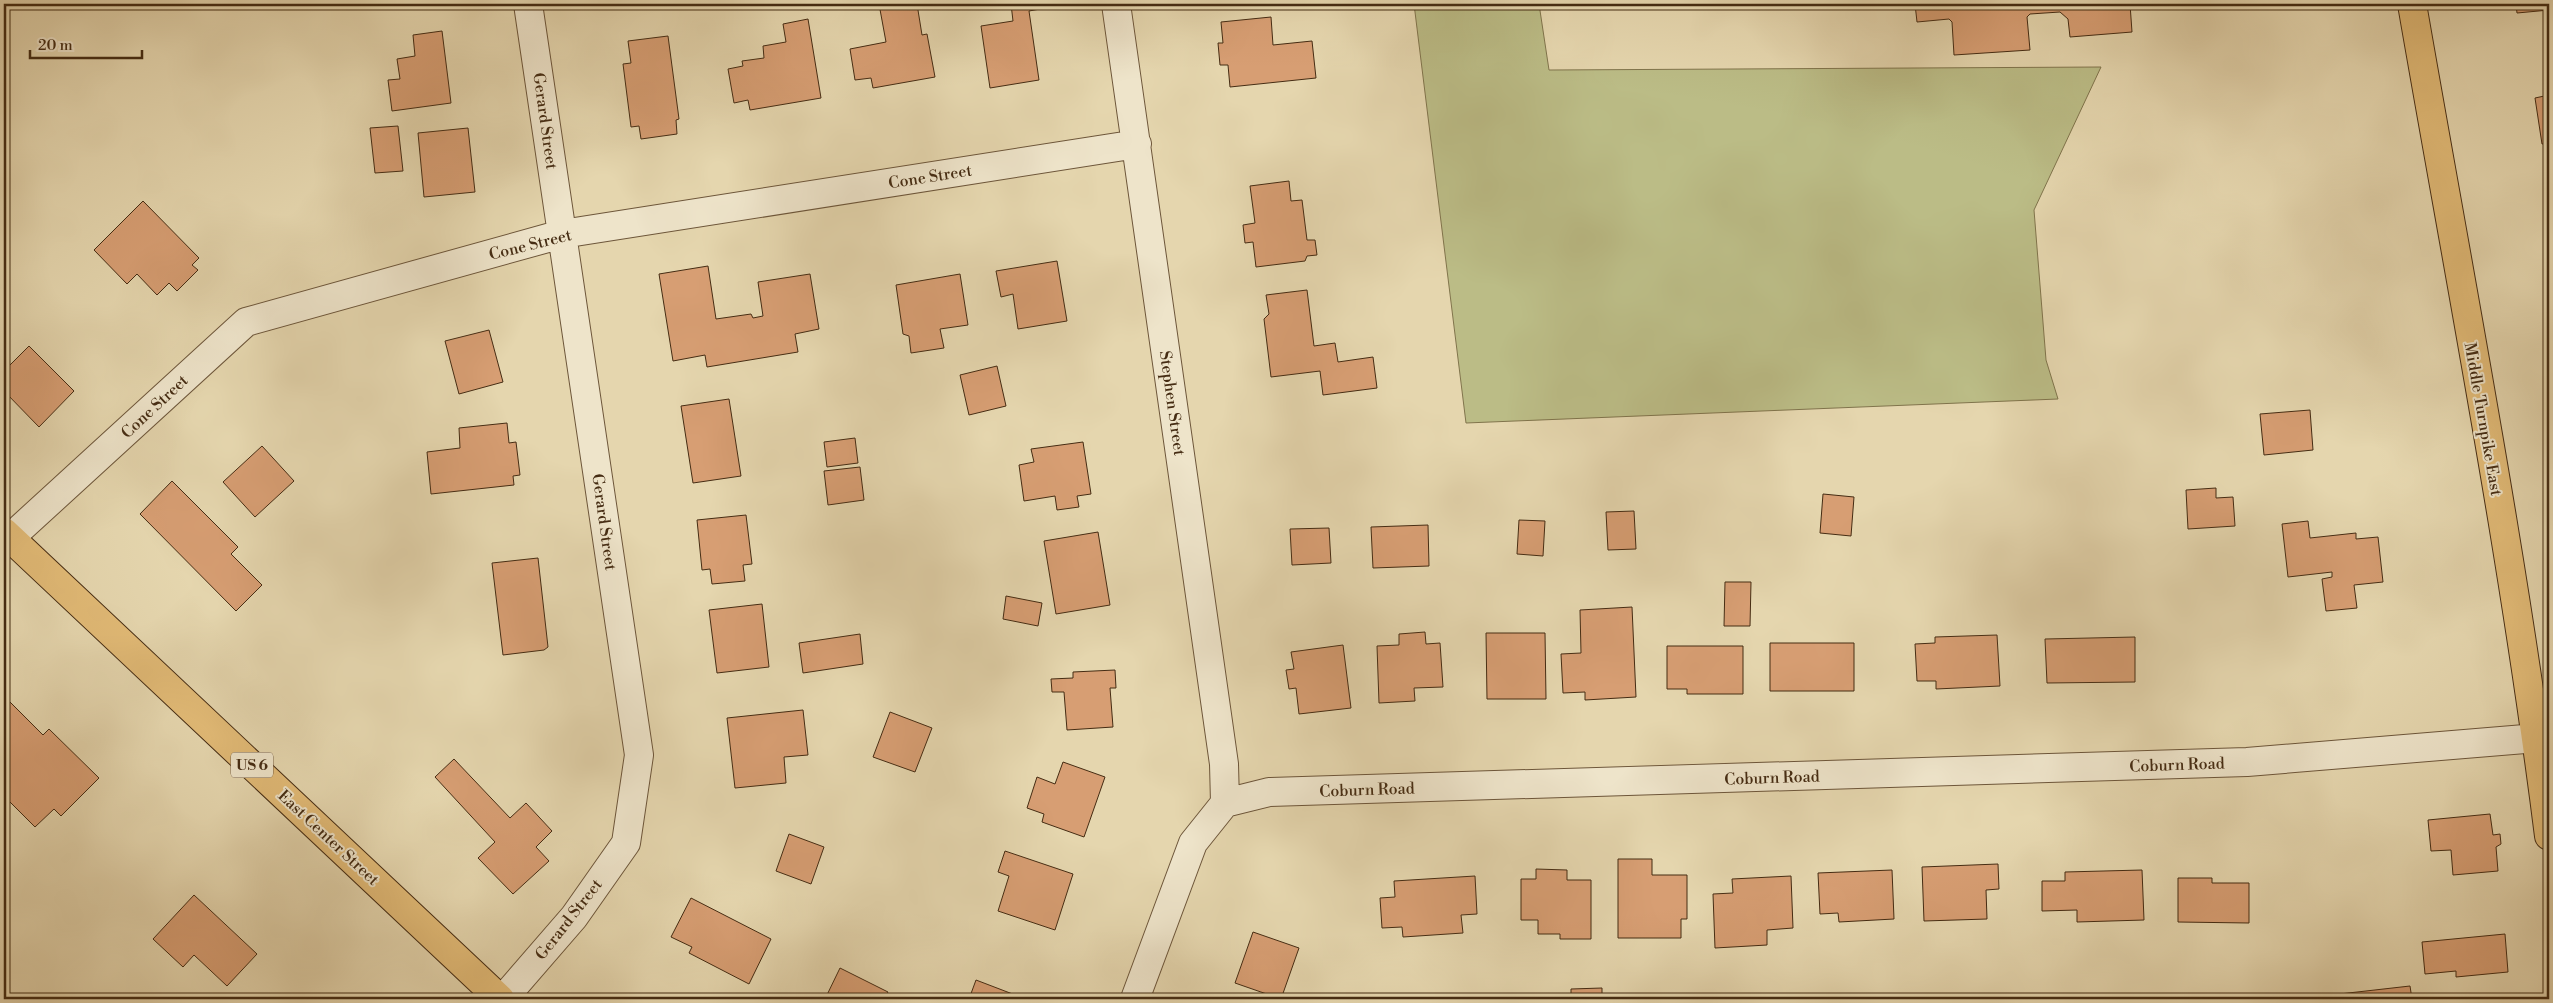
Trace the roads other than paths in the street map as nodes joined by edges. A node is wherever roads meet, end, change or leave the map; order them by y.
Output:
1 (528, 4) edge
2 (1116, 4) edge
3 (2412, 4) edge
4 (1137, 144) junction
5 (562, 234) junction
6 (7, 535) edge
7 (2537, 738) junction
8 (1225, 803) junction
9 (2549, 836) edge
10 (501, 999) edge
11 (1135, 999) edge

1 - 5 street, Gerard Street
2 - 4 street, Stephen Street
3 - 7 main road, Middle Turnpike East
4 - 5 street, Cone Street
4 - 8 street, Stephen Street
5 - 6 street, Cone Street
5 - 10 street, Gerard Street
6 - 10 main road, East Center Street / US 6
7 - 8 street, Coburn Road
7 - 9 main road, Middle Turnpike East
8 - 11 street

